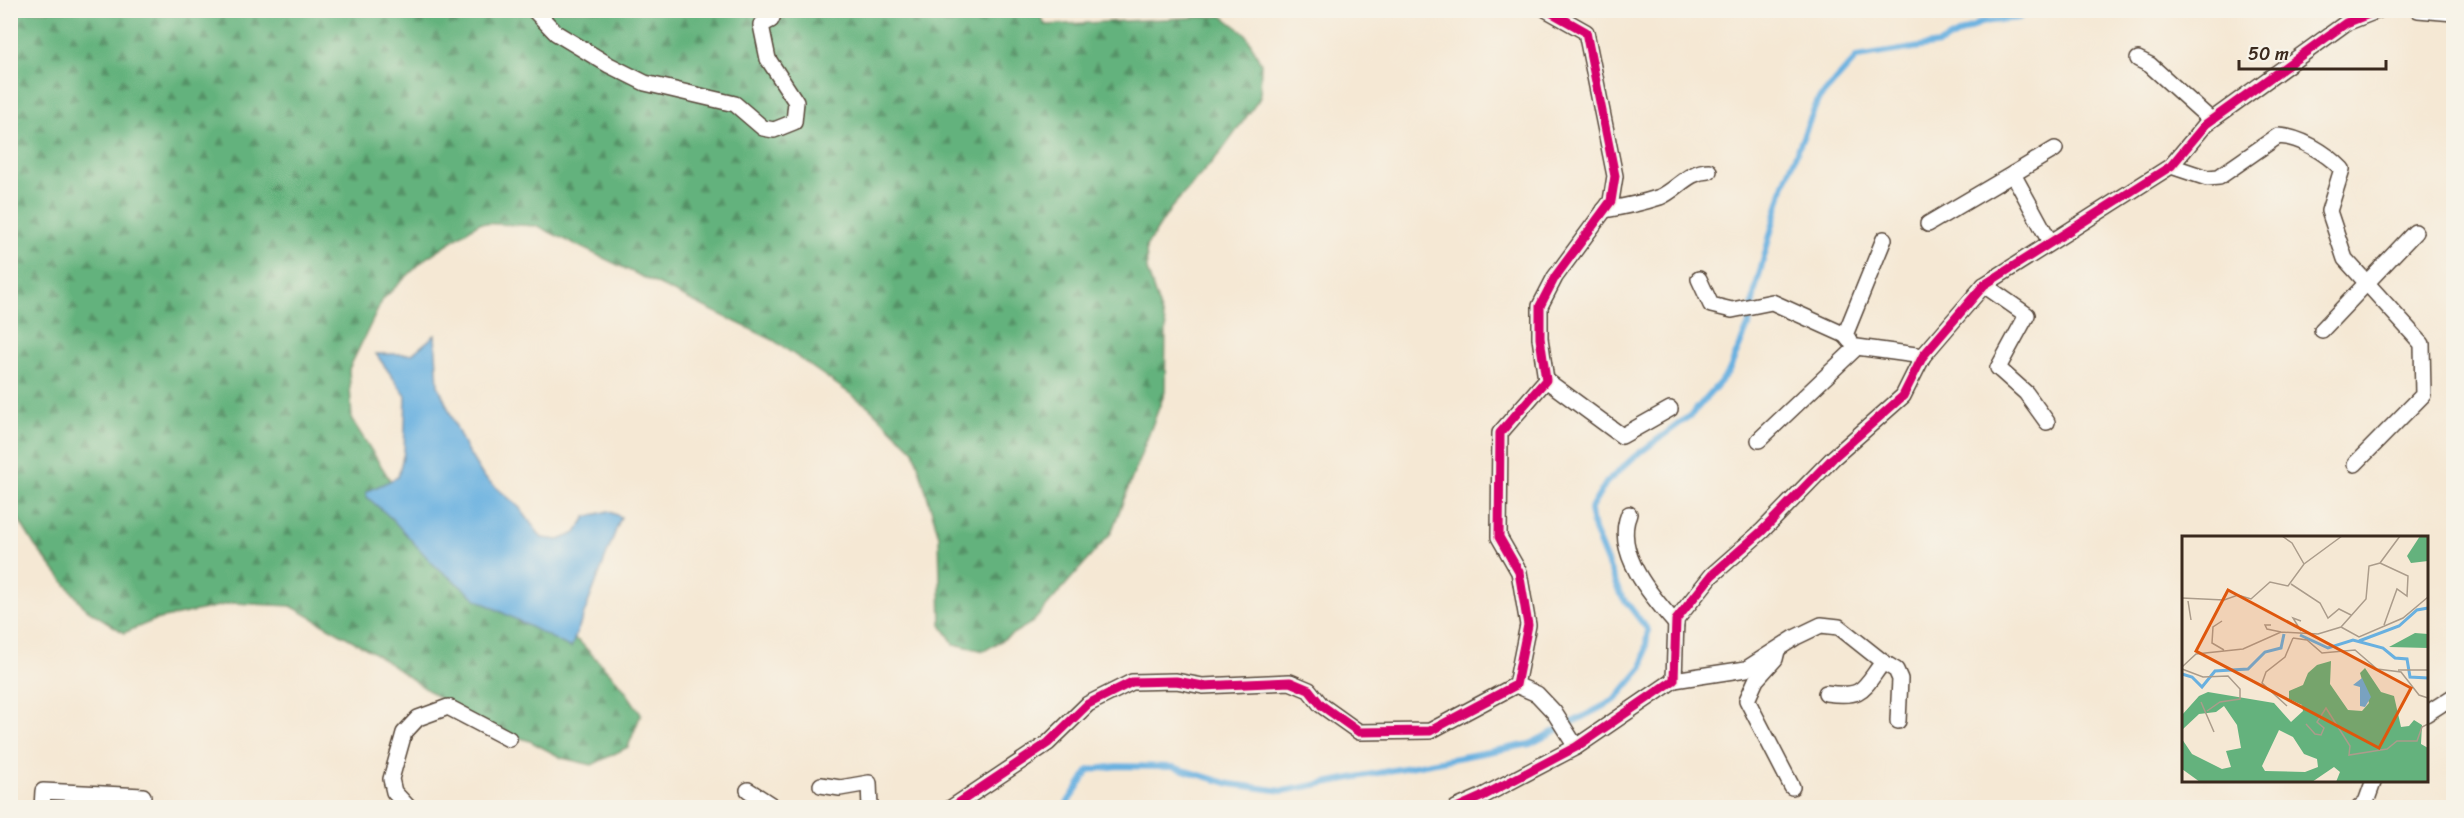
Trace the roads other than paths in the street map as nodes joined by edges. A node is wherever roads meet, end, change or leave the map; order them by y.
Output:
1 (534, 10) edge
2 (776, 10) edge
3 (1547, 10) edge
4 (2379, 10) edge
5 (2418, 10) edge
6 (2454, 13) edge
7 (2138, 59) dead end
8 (2211, 120) junction
9 (2055, 148) dead end
10 (2171, 166) junction
11 (1709, 171) dead end
12 (2013, 174) junction
13 (1604, 210) junction
14 (1928, 224) dead end
15 (2415, 232) dead end
16 (1884, 239) dead end
17 (2050, 242) junction
18 (1699, 279) dead end
19 (2367, 283) junction
20 (1984, 285) junction
21 (2322, 330) dead end
22 (1845, 335) junction
23 (1857, 347) junction
24 (1923, 356) junction
25 (1546, 380) junction
26 (1670, 409) dead end
27 (2047, 422) dead end
28 (1759, 440) dead end
29 (2355, 464) dead end
30 (1629, 514) dead end
31 (1676, 624) junction
32 (1778, 648) junction
33 (1883, 662) junction
34 (1674, 680) junction
35 (1516, 685) junction
36 (1826, 693) dead end
37 (2454, 696) edge
38 (2428, 713) edge
39 (1898, 721) dead end
40 (508, 739) dead end
41 (1573, 742) junction
42 (2372, 782) edge
43 (821, 784) dead end
44 (1792, 787) dead end
45 (748, 790) dead end
46 (143, 796) dead end
47 (1476, 804) edge
48 (42, 807) edge
49 (408, 807) edge
50 (776, 807) edge
51 (870, 807) edge
52 (951, 807) edge
53 (1456, 807) edge
54 (2359, 807) edge

1 - 2 street
3 - 13 street
4 - 8 street
5 - 6 street
7 - 8 street
8 - 10 street
9 - 12 street
10 - 17 street
10 - 19 street
11 - 13 street
12 - 14 street
12 - 17 street
13 - 25 street
15 - 19 street
16 - 22 street
17 - 20 street
18 - 22 street
19 - 21 street
19 - 29 street
20 - 24 street
20 - 27 street
22 - 23 street
23 - 24 street
23 - 28 street
24 - 31 street
25 - 26 street
25 - 35 street
30 - 31 street
31 - 34 street
32 - 33 street
32 - 34 street
32 - 44 street
33 - 36 street
33 - 39 street
34 - 41 street
35 - 41 street
35 - 52 street
37 - 38 street
40 - 49 street
41 - 47 street
42 - 54 street
43 - 51 street
45 - 50 street
46 - 48 street
47 - 53 street

